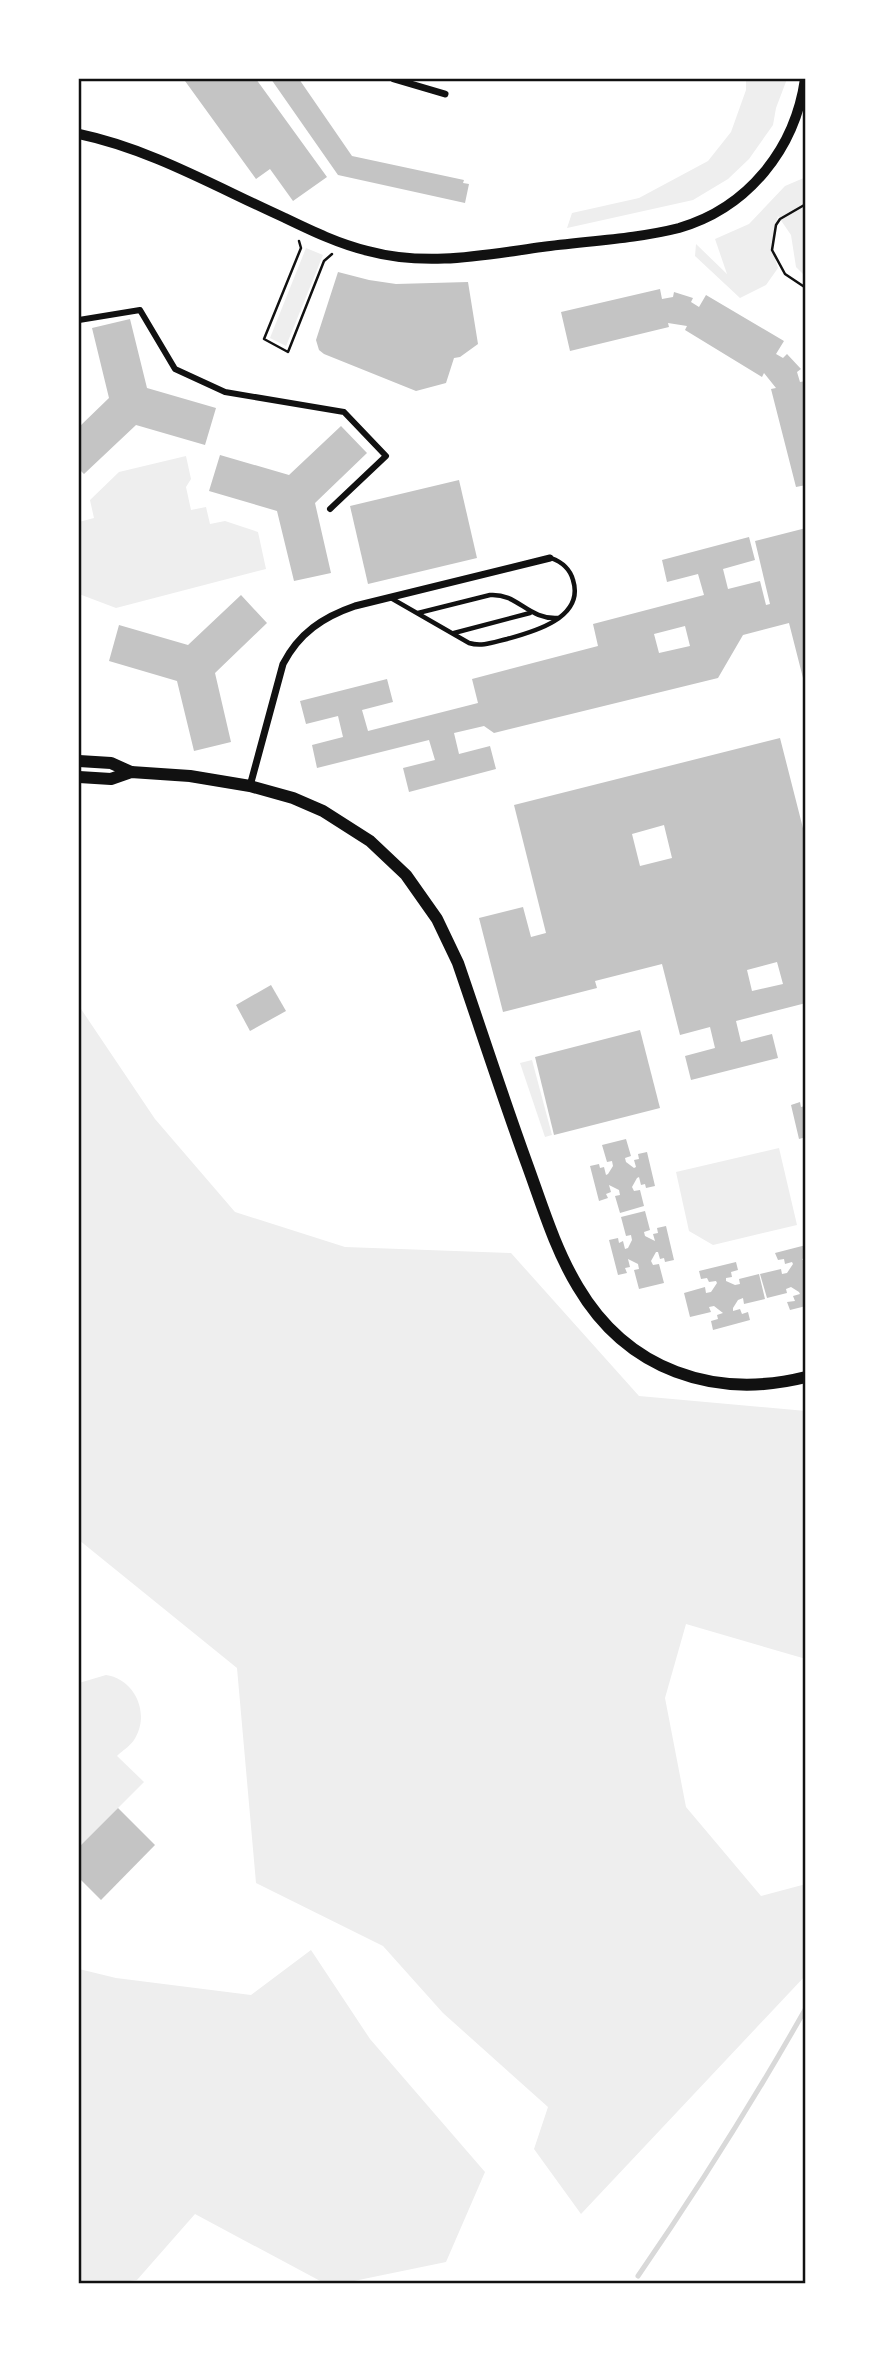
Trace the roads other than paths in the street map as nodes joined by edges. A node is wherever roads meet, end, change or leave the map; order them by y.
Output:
1 (394, 79) edge
2 (805, 79) edge
3 (445, 94) dead end
4 (79, 134) edge
5 (79, 320) edge
6 (330, 509) dead end
7 (550, 558) joint
8 (389, 597) junction
9 (531, 612) junction
10 (417, 613) junction
11 (559, 618) junction
12 (453, 633) junction
13 (79, 761) edge
14 (131, 772) junction
15 (79, 777) edge
16 (250, 786) junction
17 (806, 1377) edge

1 - 3 street
2 - 4 street
5 - 6 street
7 - 8 street
7 - 11 lane
8 - 10 lane
8 - 16 street
9 - 10 lane
9 - 11 lane
9 - 12 lane
10 - 12 lane
11 - 12 lane
13 - 14 main road
14 - 15 main road
14 - 16 main road
16 - 17 main road

